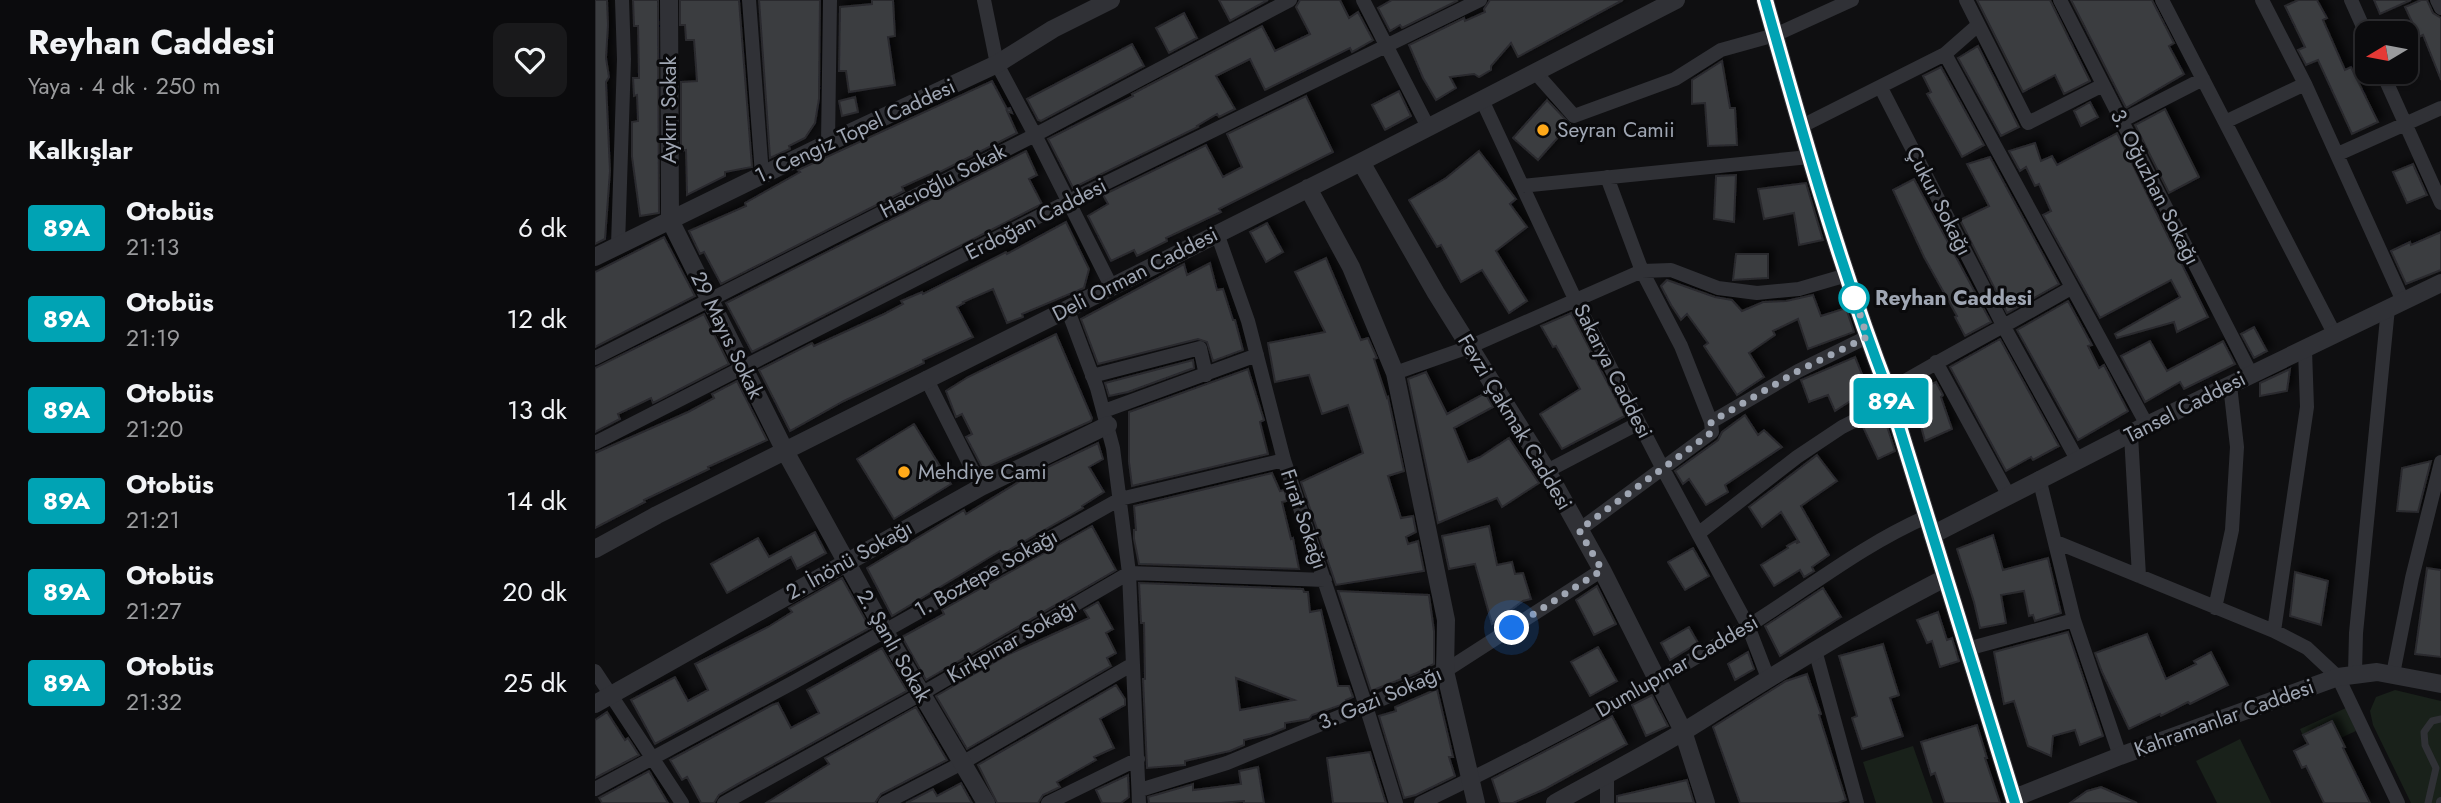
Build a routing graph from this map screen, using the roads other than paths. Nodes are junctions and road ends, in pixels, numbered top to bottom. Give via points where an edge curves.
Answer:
1 (622, 0) edge
2 (669, 0) edge
3 (749, 0) edge
4 (831, 0) edge
5 (984, 0) edge
6 (1290, 0) edge
7 (1363, 0) edge
8 (1480, 0) edge
9 (1765, 0) edge
10 (1852, 0) edge
11 (1965, 0) edge
12 (2060, 0) edge
13 (2162, 0) edge
14 (2262, 0) edge
15 (2351, 0) edge
16 (2437, 0) edge
17 (1105, 1) edge
18 (1669, 1) edge
19 (2441, 8) edge
20 (2360, 21) edge
21 (1979, 24) junction
22 (1775, 35) junction
23 (1387, 47) junction
24 (1945, 54) junction
25 (997, 64) junction
26 (1535, 72) junction
27 (2203, 79) junction
28 (2305, 84) junction
29 (2387, 84) edge
30 (2103, 85) junction
31 (1881, 88) junction
32 (1482, 100) junction
33 (2441, 108) edge
34 (2121, 121) junction
35 (2225, 122) junction
36 (2405, 123) junction
37 (1428, 127) junction
38 (1800, 127) junction
39 (1035, 135) junction
40 (828, 143) junction
41 (2338, 153) junction
42 (1809, 157) junction
43 (1361, 162) junction
44 (762, 175) junction
45 (1607, 177) junction
46 (1522, 186) junction
47 (1308, 188) junction
48 (1069, 201) junction
49 (2441, 203) edge
50 (670, 220) junction
51 (1217, 233) junction
52 (618, 245) junction
53 (595, 257) edge
54 (1643, 271) junction
55 (1847, 275) junction
56 (2441, 283) edge
57 (1111, 286) junction
58 (2071, 288) junction
59 (710, 299) junction
60 (1575, 299) junction
61 (2395, 304) junction
62 (1067, 308) junction
63 (2004, 327) junction
64 (2335, 335) junction
65 (1867, 337) junction
66 (1469, 347) junction
67 (2305, 349) junction
68 (1258, 355) junction
69 (595, 358) edge
70 (1936, 362) junction
71 (743, 368) junction
72 (1395, 373) junction
73 (2251, 374) junction
74 (1206, 375) junction
75 (1092, 376) junction
76 (926, 378) junction
77 (2231, 385) junction
78 (1890, 397) junction
79 (1106, 418) junction
80 (1711, 422) junction
81 (1639, 423) junction
82 (2147, 425) junction
83 (2131, 435) junction
84 (595, 443) edge
85 (785, 450) junction
86 (1284, 460) junction
87 (2078, 461) junction
88 (2441, 462) edge
89 (1663, 469) junction
90 (1547, 471) junction
91 (2039, 478) junction
92 (981, 487) junction
93 (2010, 496) junction
94 (1120, 499) junction
95 (1926, 517) junction
96 (1579, 530) junction
97 (1699, 533) junction
98 (1932, 535) junction
99 (2056, 542) junction
100 (595, 549) edge
101 (847, 561) junction
102 (1602, 570) junction
103 (1129, 573) junction
104 (2139, 576) junction
105 (1945, 578) junction
106 (1325, 580) junction
107 (2215, 608) junction
108 (2074, 620) junction
109 (1748, 626) junction
110 (884, 630) junction
111 (2274, 631) junction
112 (1967, 649) junction
113 (1815, 650) junction
114 (1133, 664) junction
115 (595, 671) edge
116 (1445, 671) junction
117 (2393, 674) junction
118 (2346, 675) junction
119 (1768, 678) junction
120 (1659, 680) junction
121 (2441, 684) edge
122 (921, 694) junction
123 (603, 700) edge
124 (1366, 706) junction
125 (2441, 719) edge
126 (1683, 731) junction
127 (2120, 756) junction
128 (652, 759) junction
129 (1138, 759) junction
130 (962, 763) junction
131 (1607, 774) junction
132 (1471, 779) junction
133 (595, 789) edge
134 (1139, 797) edge
135 (2014, 801) edge
136 (682, 803) edge
137 (724, 803) edge
138 (885, 803) edge
139 (986, 803) edge
140 (1048, 803) edge
141 (1396, 803) edge
142 (1422, 803) edge
143 (1476, 803) edge
144 (1555, 803) edge
145 (1607, 803) edge
146 (1706, 803) edge
147 (1857, 803) edge
148 (2398, 803) edge
149 (2428, 803) edge

1 - 52 street
2 - 50 street, Aykırı Sokak
3 - 44 street
4 - 40 street
5 - 25 street
6 - 39 street, Hacıoğlu Sokak
7 - 23 street
8 - 23 street, Erdoğan Caddesi
9 - 22 street
10 - 22 street
11 - 21 street
12 - 30 street, 3. Oğuzhan Sokağı
13 - 27 street
14 - 28 street
15 - 20 street
16 - 19 street
17 - 25 street, 1. Cengiz Topel Caddesi
18 - 26 street, Deli Orman Caddesi
21 - 24 street
21 - 30 street via 2028,123
22 - 26 street via 1721,50 1675,79 1574,116
22 - 38 street
23 - 37 street
23 - 48 street, Erdoğan Caddesi
24 - 31 street
24 - 58 street
25 - 39 street
25 - 40 street, 1. Cengiz Topel Caddesi
26 - 32 street, Deli Orman Caddesi
27 - 34 street
27 - 35 street
28 - 35 street
28 - 41 street
29 - 36 street
30 - 34 street, 3. Oğuzhan Sokağı
31 - 38 street
31 - 63 street, Çukur Sokağı
32 - 37 street, Deli Orman Caddesi
32 - 46 street, Sakarya Caddesi
33 - 36 street
34 - 73 street, 3. Oğuzhan Sokağı
35 - 64 street
36 - 41 street
36 - 49 street
37 - 43 street, Deli Orman Caddesi
38 - 42 street
39 - 48 street
39 - 59 street, Hacıoğlu Sokak
40 - 44 street, 1. Cengiz Topel Caddesi
41 - 61 street
42 - 45 street
42 - 55 street
43 - 47 street, Deli Orman Caddesi
43 - 66 street, Fevzi Çakmak Caddesi
44 - 50 street, 1. Cengiz Topel Caddesi
45 - 46 street
45 - 54 street
46 - 60 street, Sakarya Caddesi
47 - 51 street, Deli Orman Caddesi
47 - 72 street via 1351,267
48 - 57 street
48 - 71 street, Erdoğan Caddesi
50 - 52 street, 1. Cengiz Topel Caddesi
50 - 59 street, 29 Mayıs Sokak
51 - 57 street, Deli Orman Caddesi
51 - 68 street, Fırat Sokağı
52 - 53 street, 1. Cengiz Topel Caddesi
54 - 55 street via 1671,270 1718,288 1756,293 1800,289
54 - 60 street
54 - 80 street via 1681,346
55 - 65 street
56 - 61 street, Tansel Caddesi
57 - 62 street, Deli Orman Caddesi
58 - 63 street
58 - 82 street
59 - 69 street, Hacıoğlu Sokak
59 - 71 street, 29 Mayıs Sokak
60 - 66 street
60 - 81 street, Sakarya Caddesi
61 - 64 street, Tansel Caddesi
61 - 118 street via 2356,632
62 - 75 street
62 - 76 street, Deli Orman Caddesi
63 - 70 street
63 - 87 street, Çukur Sokağı
64 - 67 street, Tansel Caddesi
65 - 78 street
65 - 80 street
66 - 72 street
66 - 90 street, Fevzi Çakmak Caddesi
67 - 73 street, Tansel Caddesi
67 - 111 street via 2307,407
68 - 74 street
68 - 86 street, Fırat Sokağı
70 - 78 street
70 - 93 street
71 - 84 street, Erdoğan Caddesi
71 - 85 street, 29 Mayıs Sokak
72 - 116 street via 1446,620
73 - 77 street, Tansel Caddesi
74 - 75 street via 1200,348
74 - 79 street
75 - 79 street
76 - 85 street, Deli Orman Caddesi
76 - 92 street
77 - 82 street, Tansel Caddesi
77 - 107 street via 2237,447 2232,530
78 - 95 street
78 - 97 street via 1819,442
79 - 92 street, 2. İnönü Sokağı
79 - 94 street
80 - 89 street via 1712,432
81 - 89 street, Sakarya Caddesi
81 - 90 street
82 - 83 street, Tansel Caddesi
83 - 87 street, Tansel Caddesi
83 - 104 street
85 - 100 street, Deli Orman Caddesi
85 - 101 street, 2. Şanlı Sokak
86 - 94 street, 1. Boztepe Sokağı
86 - 106 street, Fırat Sokağı
87 - 91 street, Tansel Caddesi
88 - 117 street
89 - 96 street
89 - 97 street, Sakarya Caddesi
90 - 96 street, Fevzi Çakmak Caddesi
91 - 93 street, Tansel Caddesi
91 - 99 street
92 - 101 street, 2. İnönü Sokağı
93 - 98 street, Tansel Caddesi
94 - 103 street
94 - 110 street, 1. Boztepe Sokağı
95 - 98 street
95 - 109 street, Dumlupınar Caddesi via 1840,563
96 - 102 street, Fevzi Çakmak Caddesi
97 - 109 street, Sakarya Caddesi
98 - 105 street
99 - 104 street
99 - 108 street
101 - 110 street, 2. Şanlı Sokak
101 - 123 street, 2. İnönü Sokağı
102 - 116 street, 3. Gazi Sokağı
102 - 120 street, Fevzi Çakmak Caddesi
103 - 106 street
103 - 114 street
103 - 122 street, Kırkpınar Sokağı
104 - 107 street
105 - 112 street
105 - 113 street
106 - 124 street, Fırat Sokağı
107 - 111 street
108 - 112 street
108 - 127 street
109 - 119 street, Sakarya Caddesi
109 - 120 street, Dumlupınar Caddesi
110 - 122 street, 2. Şanlı Sokak
110 - 128 street, 1. Boztepe Sokağı
111 - 118 street
112 - 135 street
113 - 119 street
113 - 147 street
114 - 129 street
114 - 130 street
115 - 123 street
116 - 124 street, 3. Gazi Sokağı
116 - 132 street
117 - 118 street, Kahramanlar Caddesi
117 - 121 street, Kahramanlar Caddesi
118 - 127 street, Kahramanlar Caddesi
118 - 148 street
119 - 126 street
120 - 126 street, Fevzi Çakmak Caddesi
120 - 132 street, Dumlupınar Caddesi
122 - 130 street, 2. Şanlı Sokak
122 - 137 street, Kırkpınar Sokağı
123 - 128 street
124 - 134 street, 3. Gazi Sokağı
124 - 141 street, Fırat Sokağı
125 - 149 lane via 2432,721 2424,732 2436,768
126 - 131 street
126 - 146 street, Fevzi Çakmak Caddesi
127 - 135 street, Kahramanlar Caddesi
128 - 133 street, 1. Boztepe Sokağı
128 - 136 street
129 - 134 street
129 - 140 street
130 - 138 street
130 - 139 street, 2. Şanlı Sokak
131 - 144 street
131 - 145 street
132 - 142 street, Dumlupınar Caddesi
132 - 143 street

